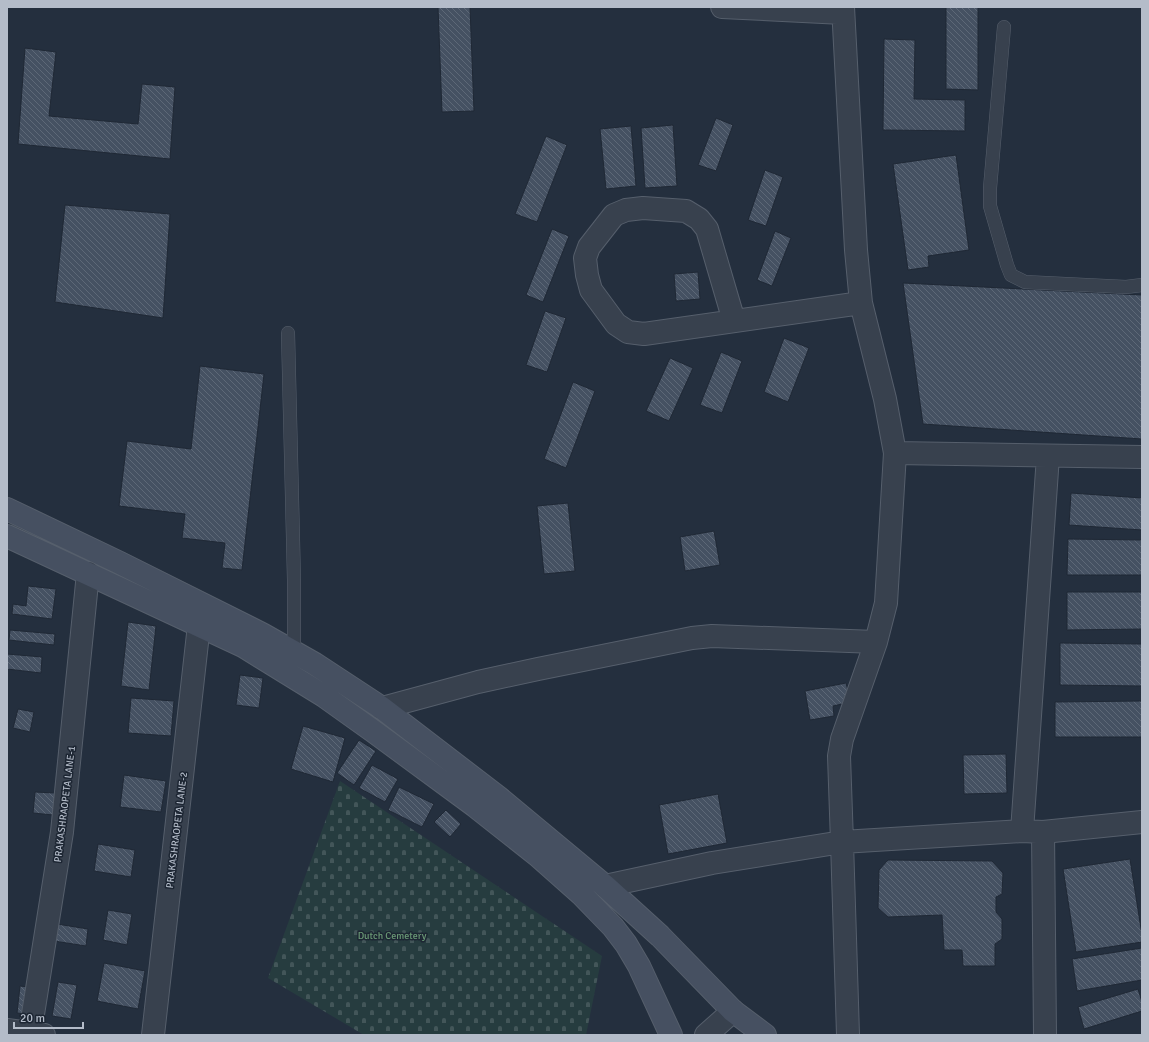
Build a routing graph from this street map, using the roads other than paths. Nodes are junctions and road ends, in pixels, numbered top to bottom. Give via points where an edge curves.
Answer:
1 (722, 7) edge
2 (843, 10) edge
3 (1004, 27) dead end
4 (1142, 285) edge
5 (861, 303) junction
6 (734, 321) junction
7 (288, 333) dead end
8 (895, 453) junction
9 (1048, 456) junction
10 (1142, 457) edge
11 (7, 509) edge
12 (7, 536) edge
13 (88, 573) junction
14 (200, 625) junction
15 (876, 642) junction
16 (294, 652) junction
17 (382, 708) junction
18 (1142, 822) edge
19 (1022, 831) junction
20 (1043, 832) junction
21 (842, 842) junction
22 (605, 886) junction
23 (733, 1011) junction
24 (7, 1030) edge
25 (37, 1034) edge
26 (153, 1035) edge
27 (671, 1035) edge
28 (706, 1035) edge
29 (764, 1035) edge
30 (848, 1035) edge
31 (1045, 1035) edge

1 - 2 street
2 - 5 street
3 - 4 lane via 990,206 1011,275 1025,282 1126,287
5 - 6 street
5 - 8 street via 885,399
6 - 6 street via 644,334 628,332 616,324 591,290 585,258 590,247 614,215 626,210 643,208 686,211 707,228
7 - 16 lane
8 - 9 street
8 - 15 street via 886,604
9 - 10 street
9 - 19 street
11 - 16 main road
12 - 13 main road
13 - 14 main road
13 - 25 street, PRAKASHRAOPETA LANE-1 via 62,832
14 - 26 street, PRAKASHRAOPETA LANE-2
14 - 27 main road via 243,646 324,696 451,788 536,855 586,900 626,944
15 - 17 street via 712,636 692,638 478,682
15 - 21 street via 842,739 839,756
16 - 17 main road
17 - 22 main road via 509,806
18 - 20 street
19 - 20 street
19 - 21 street
20 - 31 street
21 - 22 street via 712,863
21 - 30 street
22 - 23 main road via 660,936
23 - 28 street
23 - 29 main road
24 - 25 street

